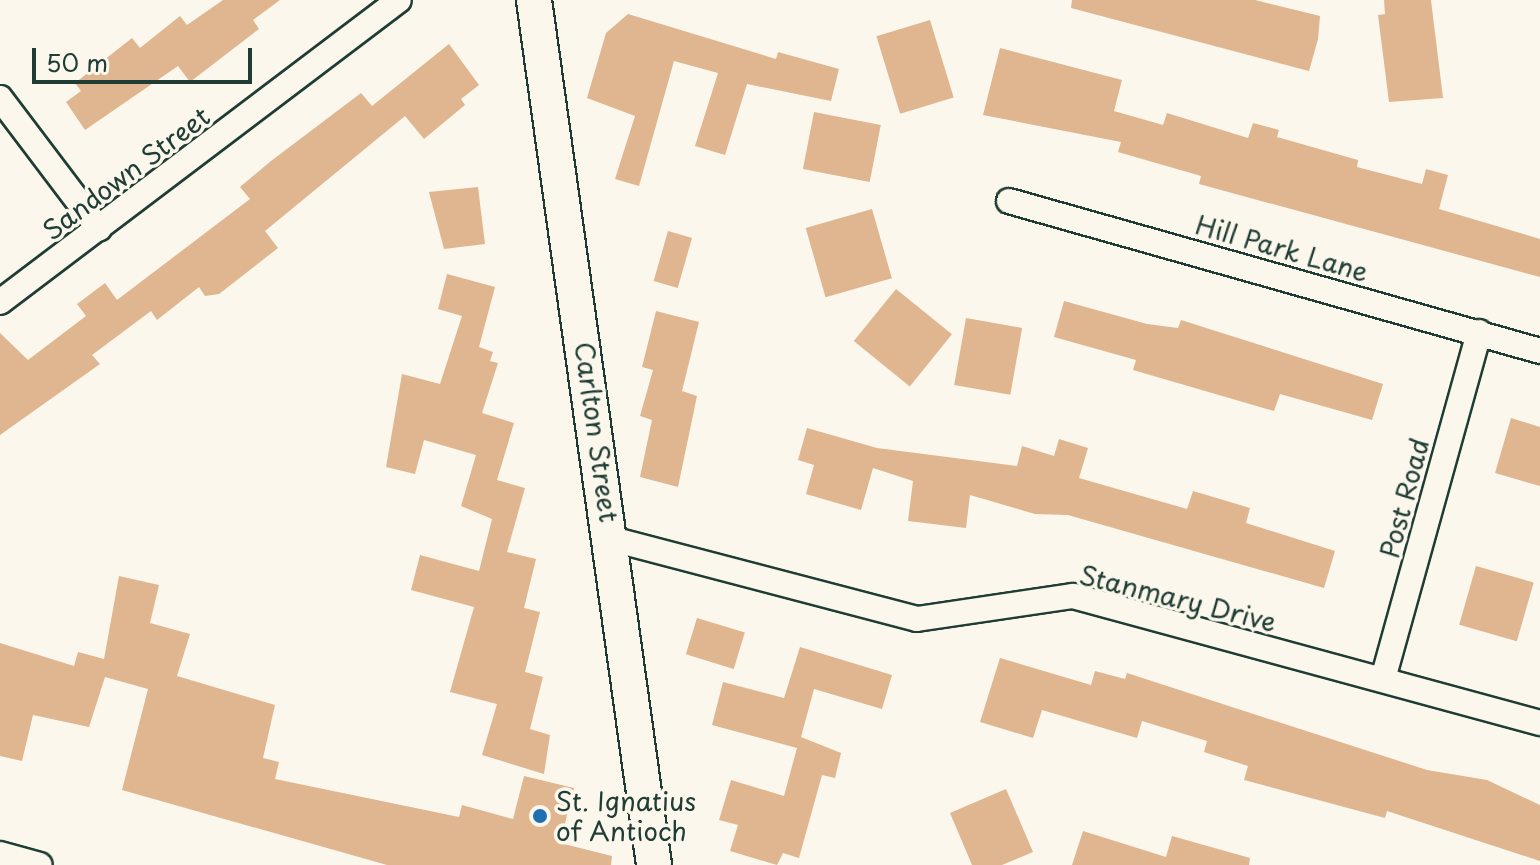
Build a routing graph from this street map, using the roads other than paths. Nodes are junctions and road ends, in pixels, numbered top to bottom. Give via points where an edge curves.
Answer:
1 (399, 0) edge
2 (534, 0) edge
3 (0, 98) edge
4 (1009, 201) dead end
5 (99, 229) junction
6 (0, 302) edge
7 (1479, 332) junction
8 (1540, 351) edge
9 (612, 539) junction
10 (1383, 679) junction
11 (1540, 723) edge
12 (0, 854) edge
13 (40, 865) edge
14 (654, 865) edge

1 - 5 street, Sandown Street
2 - 9 main road, Carlton Street
3 - 5 street
4 - 7 street, Hill Park Lane
5 - 6 street, Sandown Street
7 - 8 street, Hill Park Lane
7 - 10 street, Post Road
9 - 10 street, Stanmary Drive via 917,619 1073,596
9 - 14 main road, Carlton Street
10 - 11 street, Stanmary Drive
12 - 13 street

